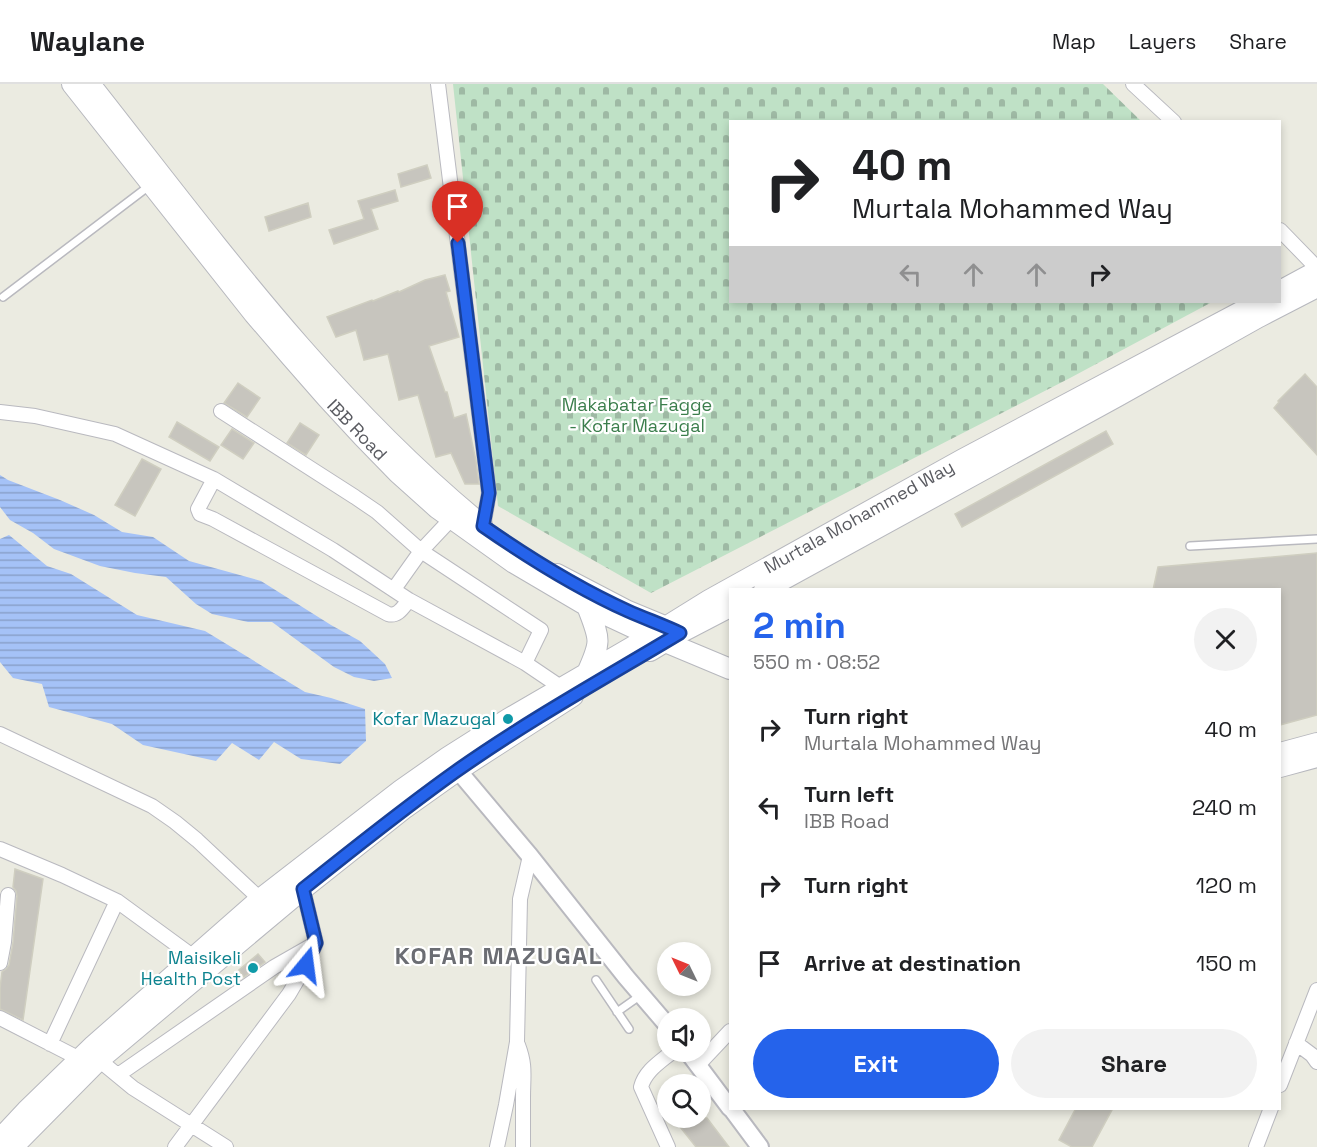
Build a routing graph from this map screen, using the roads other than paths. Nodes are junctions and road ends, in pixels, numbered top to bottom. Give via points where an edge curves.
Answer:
1 (72, 84) edge
2 (90, 84) edge
3 (438, 84) edge
4 (1133, 84) edge
5 (1172, 120) edge
6 (151, 184) junction
7 (1281, 231) edge
8 (1317, 269) edge
9 (1317, 287) edge
10 (1281, 290) edge
11 (3, 297) dead end
12 (1257, 303) edge
13 (1113, 388) junction
14 (221, 411) dead end
15 (0, 412) edge
16 (214, 479) junction
17 (452, 518) junction
18 (483, 526) junction
19 (1317, 539) edge
20 (1190, 546) dead end
21 (421, 551) junction
22 (730, 588) edge
23 (767, 588) edge
24 (394, 589) junction
25 (729, 589) edge
26 (409, 600) junction
27 (587, 606) junction
28 (729, 607) edge
29 (665, 634) junction
30 (729, 656) edge
31 (525, 663) junction
32 (729, 668) edge
33 (587, 674) junction
34 (562, 688) junction
35 (0, 734) edge
36 (1317, 743) edge
37 (1281, 753) edge
38 (1317, 757) edge
39 (452, 764) junction
40 (1281, 767) edge
41 (0, 849) edge
42 (530, 856) junction
43 (303, 889) junction
44 (8, 895) dead end
45 (260, 899) junction
46 (117, 901) junction
47 (2, 942) edge
48 (316, 943) junction
49 (195, 958) junction
50 (0, 963) edge
51 (596, 980) dead end
52 (1317, 990) edge
53 (641, 995) junction
54 (617, 1012) junction
55 (657, 1013) edge
56 (1313, 1016) edge
57 (0, 1018) edge
58 (629, 1029) dead end
59 (729, 1032) edge
60 (517, 1042) junction
61 (1296, 1043) junction
62 (50, 1044) junction
63 (711, 1045) edge
64 (89, 1059) junction
65 (660, 1062) edge
66 (696, 1062) edge
67 (1317, 1062) edge
68 (117, 1075) junction
69 (1281, 1082) edge
70 (729, 1105) edge
71 (732, 1110) edge
72 (1269, 1110) edge
73 (191, 1125) junction
74 (0, 1139) edge
75 (13, 1147) edge
76 (175, 1147) edge
77 (226, 1147) edge
78 (497, 1147) edge
79 (523, 1147) edge
80 (668, 1147) edge
81 (760, 1147) edge
82 (1256, 1147) edge

1 - 6 main road, IBB Road
2 - 18 main road, IBB Road via 312,361 405,458
3 - 18 street via 489,493
4 - 5 street
6 - 11 lane
6 - 17 main road, IBB Road via 326,397 398,473
7 - 8 street
8 - 10 main road
9 - 13 main road, Murtala Mohammed Way
12 - 13 main road, Murtala Mohammed Way
13 - 22 main road, Murtala Mohammed Way
13 - 23 main road, Murtala Mohammed Way
14 - 21 street via 356,497
15 - 16 street via 115,434
16 - 24 street
16 - 26 street via 198,509 200,514 388,614 397,614
17 - 21 street
17 - 27 main road, IBB Road via 514,563
18 - 29 main road, IBB Road via 524,555
19 - 20 lane
21 - 24 street
21 - 31 street via 541,630
24 - 26 street
25 - 29 main road, Murtala Mohammed Way
26 - 31 street
27 - 29 main road, IBB Road
27 - 33 main road via 598,634 596,653
28 - 29 main road, Murtala Mohammed Way
29 - 30 main road, IBB Road
29 - 32 main road, IBB Road
29 - 33 main road, Murtala Mohammed Way
29 - 39 main road, Murtala Mohammed Way via 563,702
31 - 34 street
33 - 34 main road, Murtala Mohammed Way
34 - 39 main road, Murtala Mohammed Way via 508,719
35 - 45 street via 152,806 197,840
36 - 37 main road
38 - 40 main road
39 - 42 street
39 - 43 main road, Murtala Mohammed Way via 405,808
39 - 45 main road, Murtala Mohammed Way via 401,790
41 - 46 street
42 - 53 street
42 - 60 street via 520,899
43 - 48 street
43 - 64 main road, Murtala Mohammed Way
44 - 47 street
45 - 49 main road, Murtala Mohammed Way
46 - 49 street
46 - 62 street
47 - 50 street
48 - 68 street via 274,967
48 - 73 street via 289,994
49 - 64 main road, Murtala Mohammed Way via 94,1045
51 - 54 lane
52 - 56 street
53 - 54 lane
53 - 55 street
54 - 58 lane
56 - 61 street
57 - 62 street
59 - 63 street
60 - 78 street
60 - 79 street via 524,1065
61 - 67 street
61 - 69 street
62 - 64 street
64 - 68 street
64 - 74 main road, Murtala Mohammed Way via 26,1111
64 - 75 main road, Murtala Mohammed Way
65 - 80 street via 643,1078 640,1087
66 - 70 street
68 - 73 street
71 - 81 street
72 - 82 street
73 - 76 street
73 - 77 street

